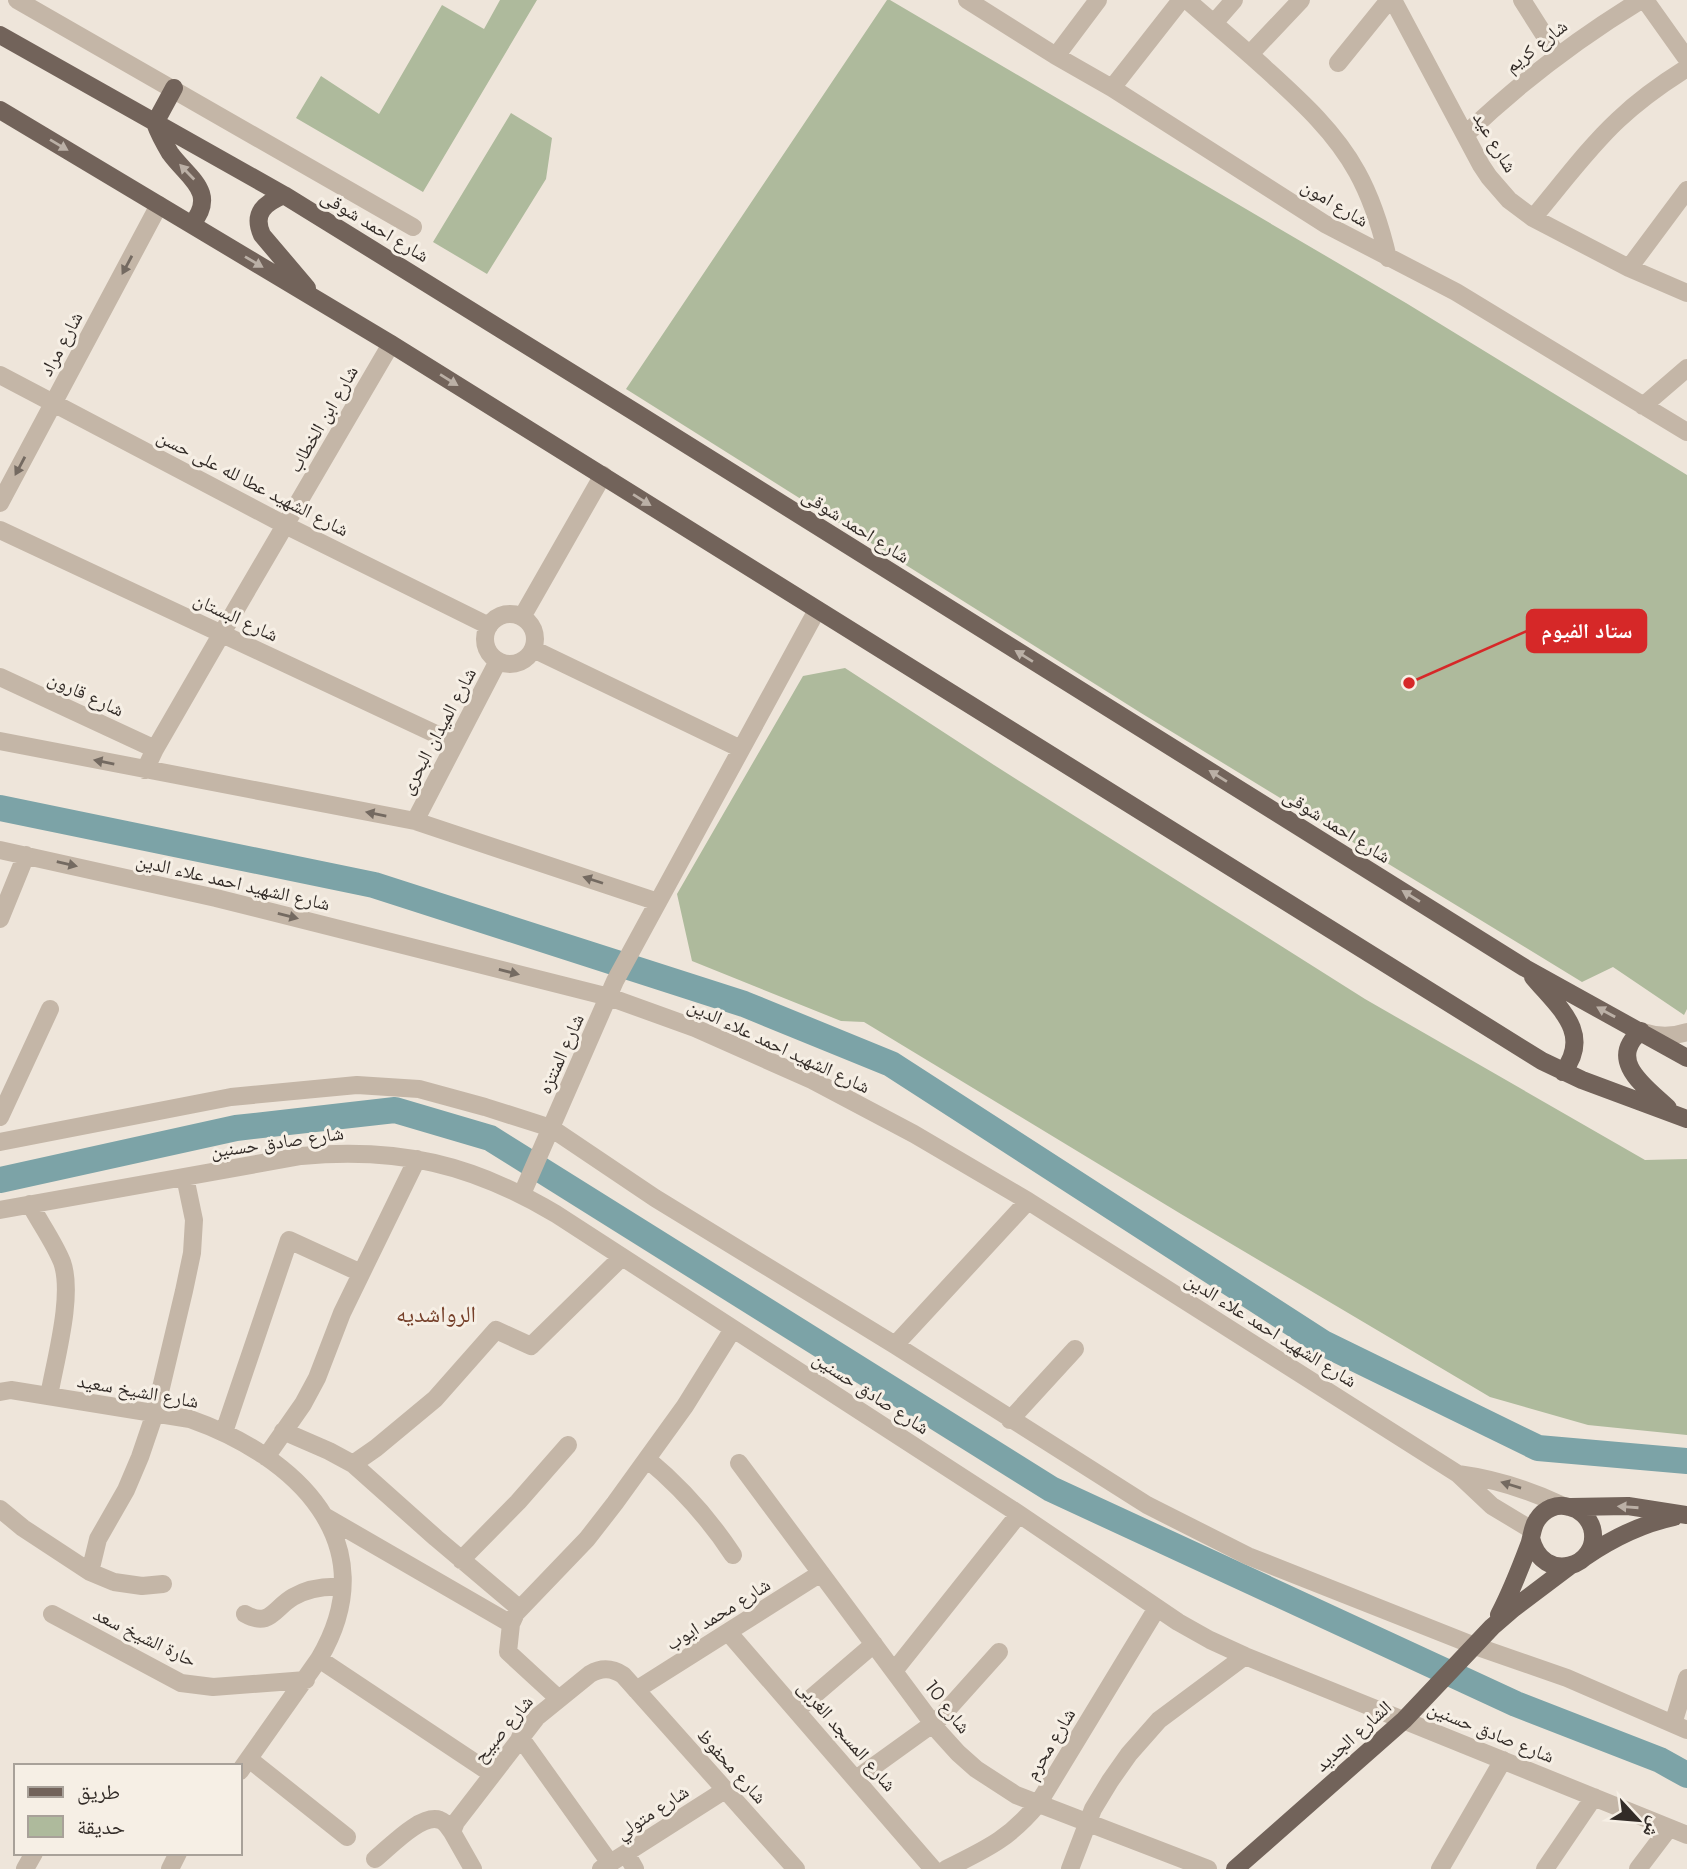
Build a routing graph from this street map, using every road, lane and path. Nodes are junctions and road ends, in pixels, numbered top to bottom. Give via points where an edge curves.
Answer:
1 (17, 0) edge
2 (967, 0) edge
3 (1098, 0) edge
4 (1181, 0) edge
5 (1187, 0) edge
6 (1234, 0) edge
7 (1301, 0) edge
8 (1391, 0) edge
9 (1522, 0) edge
10 (1643, 0) edge
11 (1214, 23) junction
12 (0, 34) edge
13 (1250, 54) junction
14 (1557, 55) junction
15 (1056, 56) junction
16 (1687, 59) edge
17 (1338, 63) dead end
18 (1687, 68) edge
19 (174, 88) junction
20 (1112, 88) junction
21 (0, 110) edge
22 (155, 123) junction
23 (1465, 135) junction
24 (1687, 190) edge
25 (284, 195) junction
26 (159, 205) junction
27 (1533, 218) junction
28 (192, 224) junction
29 (413, 227) dead end
30 (1388, 258) junction
31 (1629, 268) junction
32 (1687, 293) edge
33 (316, 299) junction
34 (391, 344) junction
35 (1687, 368) edge
36 (0, 375) edge
37 (54, 402) junction
38 (1643, 407) junction
39 (1687, 432) edge
40 (603, 475) junction
41 (0, 503) edge
42 (285, 525) junction
43 (0, 530) edge
44 (817, 610) junction
45 (522, 617) junction
46 (489, 626) junction
47 (222, 633) junction
48 (533, 649) junction
49 (498, 662) junction
50 (0, 677) edge
51 (0, 741) edge
52 (455, 743) junction
53 (155, 749) junction
54 (741, 749) junction
55 (145, 770) junction
56 (415, 821) junction
57 (0, 850) edge
58 (26, 855) junction
59 (655, 909) junction
60 (0, 919) edge
61 (1525, 968) junction
62 (612, 989) junction
63 (50, 1009) dead end
64 (1641, 1031) junction
65 (1687, 1032) edge
66 (1687, 1058) edge
67 (1563, 1072) junction
68 (1680, 1116) edge
69 (0, 1117) edge
70 (551, 1128) junction
71 (0, 1142) edge
72 (417, 1159) junction
73 (185, 1177) junction
74 (525, 1188) junction
75 (1028, 1201) junction
76 (30, 1204) junction
77 (0, 1210) edge
78 (622, 1257) junction
79 (361, 1273) junction
80 (733, 1329) junction
81 (895, 1345) junction
82 (1075, 1349) dead end
83 (0, 1392) edge
84 (48, 1396) junction
85 (155, 1413) junction
86 (1010, 1420) junction
87 (283, 1431) junction
88 (224, 1432) junction
89 (568, 1445) dead end
90 (266, 1457) junction
91 (647, 1459) junction
92 (353, 1464) junction
93 (739, 1464) dead end
94 (1458, 1474) junction
95 (1566, 1506) junction
96 (0, 1509) edge
97 (1019, 1514) junction
98 (1686, 1515) edge
99 (326, 1517) junction
100 (1532, 1534) junction
101 (733, 1555) dead end
102 (461, 1560) junction
103 (1578, 1562) junction
104 (90, 1572) junction
105 (821, 1573) junction
106 (163, 1584) dead end
107 (342, 1587) junction
108 (1157, 1608) junction
109 (52, 1614) dead end
110 (245, 1614) dead end
111 (515, 1617) junction
112 (1492, 1627) junction
113 (728, 1632) junction
114 (874, 1644) junction
115 (1475, 1646) junction
116 (999, 1651) dead end
117 (1245, 1656) junction
118 (319, 1659) junction
119 (894, 1671) junction
120 (1687, 1678) edge
121 (306, 1680) junction
122 (636, 1690) junction
123 (559, 1699) junction
124 (797, 1710) junction
125 (1404, 1720) junction
126 (933, 1724) junction
127 (1680, 1727) edge
128 (520, 1737) junction
129 (1503, 1760) junction
130 (245, 1765) edge
131 (492, 1774) junction
132 (856, 1779) junction
133 (725, 1790) junction
134 (1594, 1797) junction
135 (1038, 1804) junction
136 (1087, 1823) junction
137 (1669, 1828) junction
138 (452, 1832) junction
139 (1687, 1835) edge
140 (347, 1837) dead end
141 (375, 1860) dead end
142 (631, 1861) edge
143 (606, 1866) edge
144 (473, 1869) edge
145 (796, 1869) edge
146 (933, 1869) edge
147 (946, 1869) edge
148 (1070, 1869) edge
149 (1208, 1869) edge
150 (1235, 1869) edge
151 (1440, 1869) edge
152 (1545, 1869) edge
153 (1638, 1869) edge

1 - 19 street
2 - 15 street, شارع امون
3 - 15 street
4 - 20 street
5 - 11 street
6 - 11 street
7 - 13 street
8 - 17 street
8 - 23 street, شارع عيد
9 - 14 street
10 - 14 street, شارع كريم
10 - 16 street
11 - 13 street
12 - 22 main road, شارع احمد شوقى
13 - 30 street via 1308,107 1341,146 1370,199
14 - 23 street, شارع كريم
15 - 20 street, شارع امون
18 - 27 street via 1618,120
19 - 22 main road
19 - 29 street
20 - 30 street, شارع امون via 1325,224
21 -> 26 main road
22 - 25 main road, شارع احمد شوقى
28 -> 22 main road via 201,209 201,191 171,154
23 - 27 street, شارع عيد via 1499,189
24 - 31 street
25 - 33 main road via 263,207 259,228
61 -> 25 main road, شارع احمد شوقى
26 - 28 main road
26 -> 37 street, شارع مراد
27 - 31 street, شارع عيد
28 -> 33 main road
30 - 38 street, شارع امون via 1456,292
31 - 32 street, شارع عيد
33 - 34 main road
34 -> 40 main road
34 - 42 street, شارع ابن الخطاب
35 - 38 street
36 - 37 street, شارع الشهيد عطا لله على حسن
37 -> 41 street, شارع مراد
37 - 42 street, شارع الشهيد عطا لله على حسن
38 - 39 street, شارع امون
40 -> 44 main road
40 - 45 street
42 - 46 street, شارع الشهيد عطا لله على حسن
42 - 47 street, شارع ابن الخطاب
43 - 47 street, شارع البستان
44 - 54 street, شارع المنتزه
44 - 67 main road
45 - 46 street via 500,616
45 - 48 street via 532,628
46 - 49 street via 485,642
47 - 52 street, شارع البستان
47 - 53 street, شارع ابن الخطاب
48 - 49 street via 514,664
48 - 54 street
49 - 52 street, شارع الميدان البحرى
50 - 53 street, شارع قارون
55 -> 51 street
52 - 56 street, شارع الميدان البحرى
53 - 55 street, شارع ابن الخطاب
54 - 59 street, شارع المنتزه
56 -> 55 street
59 -> 56 street
57 - 58 street, شارع الشهيد احمد علاء الدين
58 - 60 street
58 -> 62 street, شارع الشهيد احمد علاء الدين
59 - 62 street, شارع المنتزه
64 -> 61 main road, شارع احمد شوقى
61 - 67 main road via 1573,1028 1573,1056
62 - 70 street, شارع المنتزه
62 - 75 street, شارع الشهيد احمد علاء الدين via 812,1080
63 - 69 street
64 - 65 street via 1661,1037
64 - 66 main road, شارع احمد شوقى
64 - 68 main road via 1628,1047 1628,1066
67 - 68 main road
70 - 71 street via 419,1089 357,1085 231,1097
70 - 74 street, شارع المنتزه
70 - 81 street via 655,1198
72 - 73 street, شارع صادق حسنين via 337,1153
72 - 74 street, شارع صادق حسنين
72 - 79 street
73 - 76 street, شارع صادق حسنين
73 - 85 street via 194,1220 192,1253
74 - 78 street, شارع صادق حسنين
75 - 81 street
75 - 94 street, شارع الشهيد احمد علاء الدين
76 - 77 street, شارع صادق حسنين
76 - 84 street via 62,1263 66,1287
78 - 80 street, شارع صادق حسنين
78 - 92 street via 531,1346 496,1330 435,1399
79 - 87 street via 317,1378
79 - 88 street via 289,1240
80 - 91 street
80 - 97 street, شارع صادق حسنين
81 - 86 street
82 - 86 street
83 - 84 street, شارع الشيخ سعيد
84 - 85 street, شارع الشيخ سعيد
85 - 88 street, شارع الشيخ سعيد via 190,1419
85 - 104 street via 126,1490 98,1539
86 - 115 street via 1147,1506 1248,1556
87 - 90 street
87 - 92 street
88 - 90 street, شارع الشيخ سعيد
89 - 102 street
90 - 99 street, شارع الشيخ سعيد via 314,1499
91 - 101 street via 695,1504
91 - 111 street via 587,1539
92 - 102 street
93 - 105 street, شارع 10
95 -> 94 street, شارع الشهيد احمد علاء الدين via 1511,1484
94 - 100 street, شارع الشهيد احمد علاء الدين
98 -> 95 main road, شارع الشهيد احمد علاء الدين via 1628,1506
95 - 100 main road via 1542,1513
95 - 103 main road via 1580,1511 1592,1528 1590,1549
96 - 104 street
97 - 108 street, شارع صادق حسنين
97 - 119 street
98 - 103 main road, شارع الشهيد احمد علاء الدين via 1631,1530
99 - 107 street, شارع الشيخ سعيد via 340,1558
99 - 111 street
100 - 103 main road via 1534,1549 1549,1564 1560,1567
100 - 112 main road, الشارع الجديد
102 - 111 street
103 - 112 main road, الشارع الجديد
104 - 106 street via 114,1582
105 - 113 street, شارع محمد ايوب
105 - 114 street, شارع 10
107 - 110 street via 305,1592 265,1619
107 - 118 street, شارع الشيخ سعيد via 336,1624
108 - 117 street, شارع صادق حسنين
108 - 135 street, شارع محرم
109 - 121 street, حارة الشيخ سعد via 181,1682 213,1687
111 - 123 street via 508,1651
112 - 115 main road, الشارع الجديد
113 - 122 street, شارع محمد ايوب
113 - 124 street, شارع المسجد الغربى
114 - 119 street, شارع 10
114 - 124 street
115 - 125 main road, الشارع الجديد
115 - 127 street via 1567,1678
116 - 126 street
117 - 125 street, شارع صادق حسنين
117 - 136 street via 1159,1720 1110,1781
118 - 121 street, شارع الشيخ سعيد
118 - 131 street
119 - 126 street, شارع 10
120 - 127 street
121 - 130 street, شارع الشيخ سعيد
122 - 123 street, شارع صبيح via 623,1675 601,1669
122 - 133 street, شارع محفوظ
123 - 128 street, شارع صبيح
124 - 132 street, شارع المسجد الغربى
125 - 129 street, شارع صادق حسنين
125 - 150 main road, الشارع الجديد
126 - 132 street
126 - 135 street, شارع 10 via 975,1769
128 - 131 street, شارع صبيح
128 - 143 street
129 - 134 street, شارع صادق حسنين
129 - 151 street
130 - 140 street
131 - 138 street, شارع صبيح
132 - 146 street, شارع المسجد الغربى
133 - 142 street, شارع متولي
133 - 145 street, شارع محفوظ
134 - 137 street, شارع صادق حسنين
134 - 152 street
135 - 136 street, شارع 10
135 - 147 street, شارع محرم via 993,1846
136 - 148 street
136 - 149 street, شارع 10
137 - 139 street, شارع صادق حسنين
137 - 153 street
138 - 141 street via 444,1822 424,1821
138 - 144 street
142 - 143 street, شارع متولي

